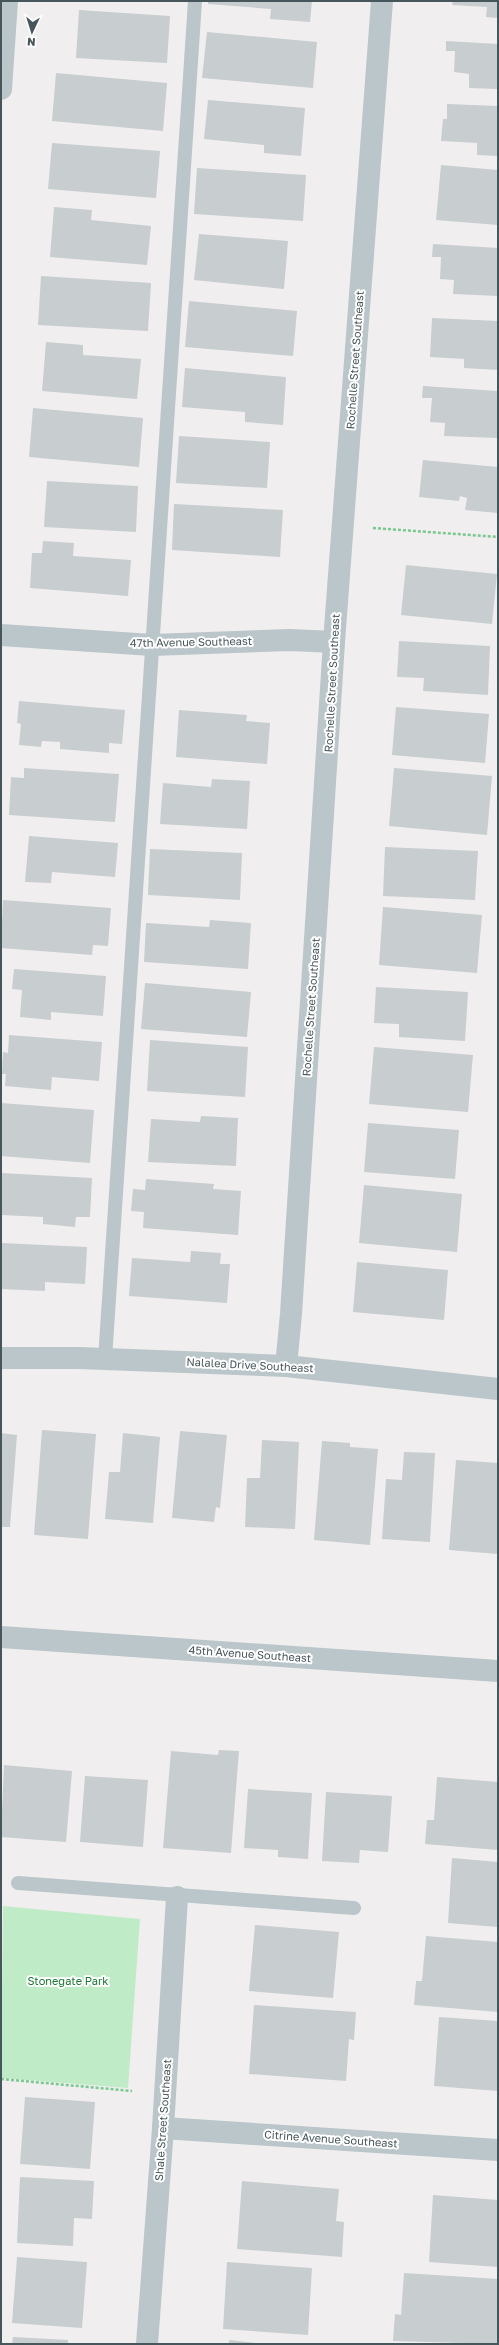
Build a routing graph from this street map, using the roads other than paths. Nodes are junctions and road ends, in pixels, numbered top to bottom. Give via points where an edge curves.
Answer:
1 (8, 1) edge
2 (195, 1) edge
3 (382, 1) edge
4 (1, 89) edge
5 (1, 635) edge
6 (334, 642) junction
7 (152, 646) junction
8 (1, 1358) edge
9 (105, 1359) junction
10 (286, 1366) junction
11 (498, 1389) edge
12 (1, 1637) edge
13 (498, 1671) edge
14 (18, 1883) dead end
15 (177, 1896) junction
16 (354, 1908) dead end
17 (163, 2128) junction
18 (498, 2150) edge
19 (147, 2344) edge

1 - 4 street
2 - 7 lane
3 - 6 street, Rochelle Street Southeast
5 - 7 street, 47th Avenue Southeast
6 - 7 street, 47th Avenue Southeast via 283,641
6 - 10 street, Rochelle Street Southeast via 292,1306
7 - 9 lane
8 - 9 street, Nalalea Drive Southeast
9 - 10 street, Nalalea Drive Southeast
10 - 11 street, Nalalea Drive Southeast
12 - 13 street, 45th Avenue Southeast
14 - 15 lane
15 - 16 lane
15 - 17 street, Shale Street Southeast
17 - 18 street, Citrine Avenue Southeast
17 - 19 street, Shale Street Southeast

